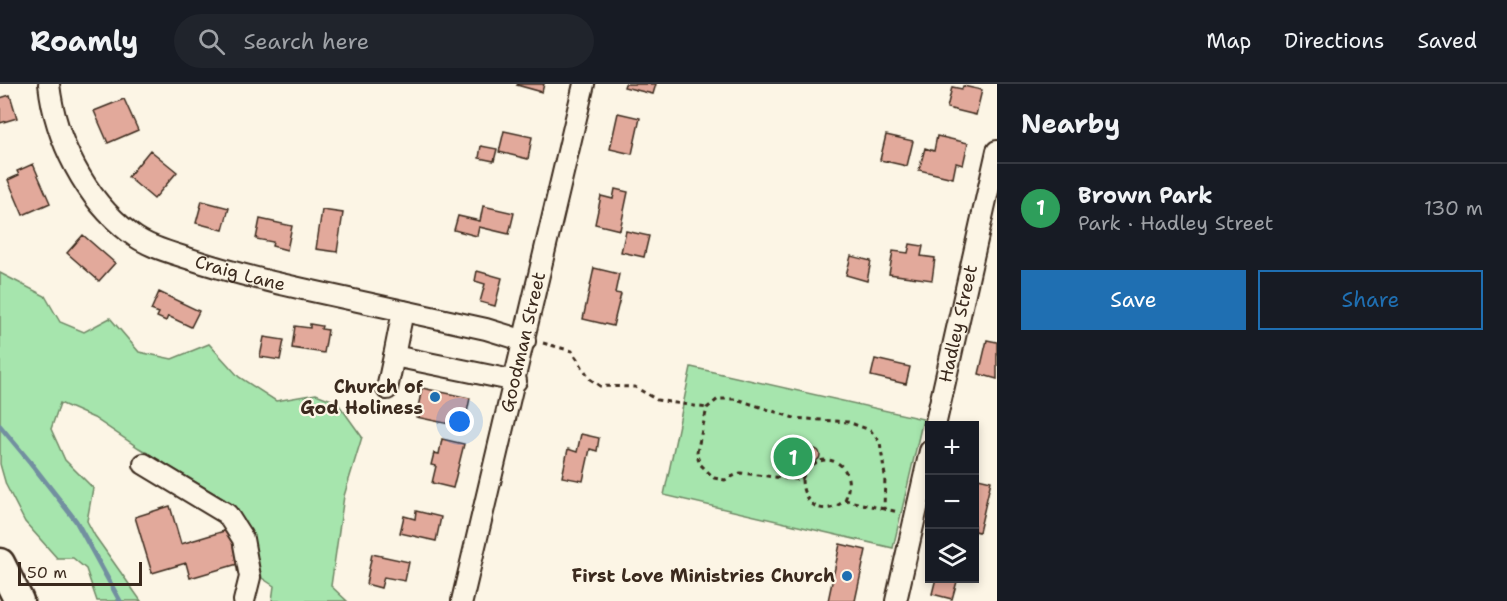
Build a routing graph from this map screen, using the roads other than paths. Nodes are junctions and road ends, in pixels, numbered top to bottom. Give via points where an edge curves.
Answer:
1 (49, 84) edge
2 (584, 84) edge
3 (997, 151) edge
4 (403, 311) junction
5 (525, 340) junction
6 (394, 356) junction
7 (516, 381) junction
8 (387, 389) dead end
9 (936, 421) edge
10 (144, 464) dead end
11 (925, 473) edge
12 (0, 563) edge
13 (19, 601) edge
14 (244, 601) edge
15 (462, 601) edge
16 (896, 601) edge

1 - 4 street, Craig Lane via 52,110 69,154 108,214 131,234 221,270
2 - 5 street, Goodman Street
3 - 9 street, Hadley Street
4 - 5 street, Craig Lane
4 - 6 street
5 - 7 street, Goodman Street
6 - 7 street
6 - 8 street
7 - 15 street, Goodman Street
10 - 14 street via 227,514 243,539 250,577
11 - 16 street
12 - 13 highway

